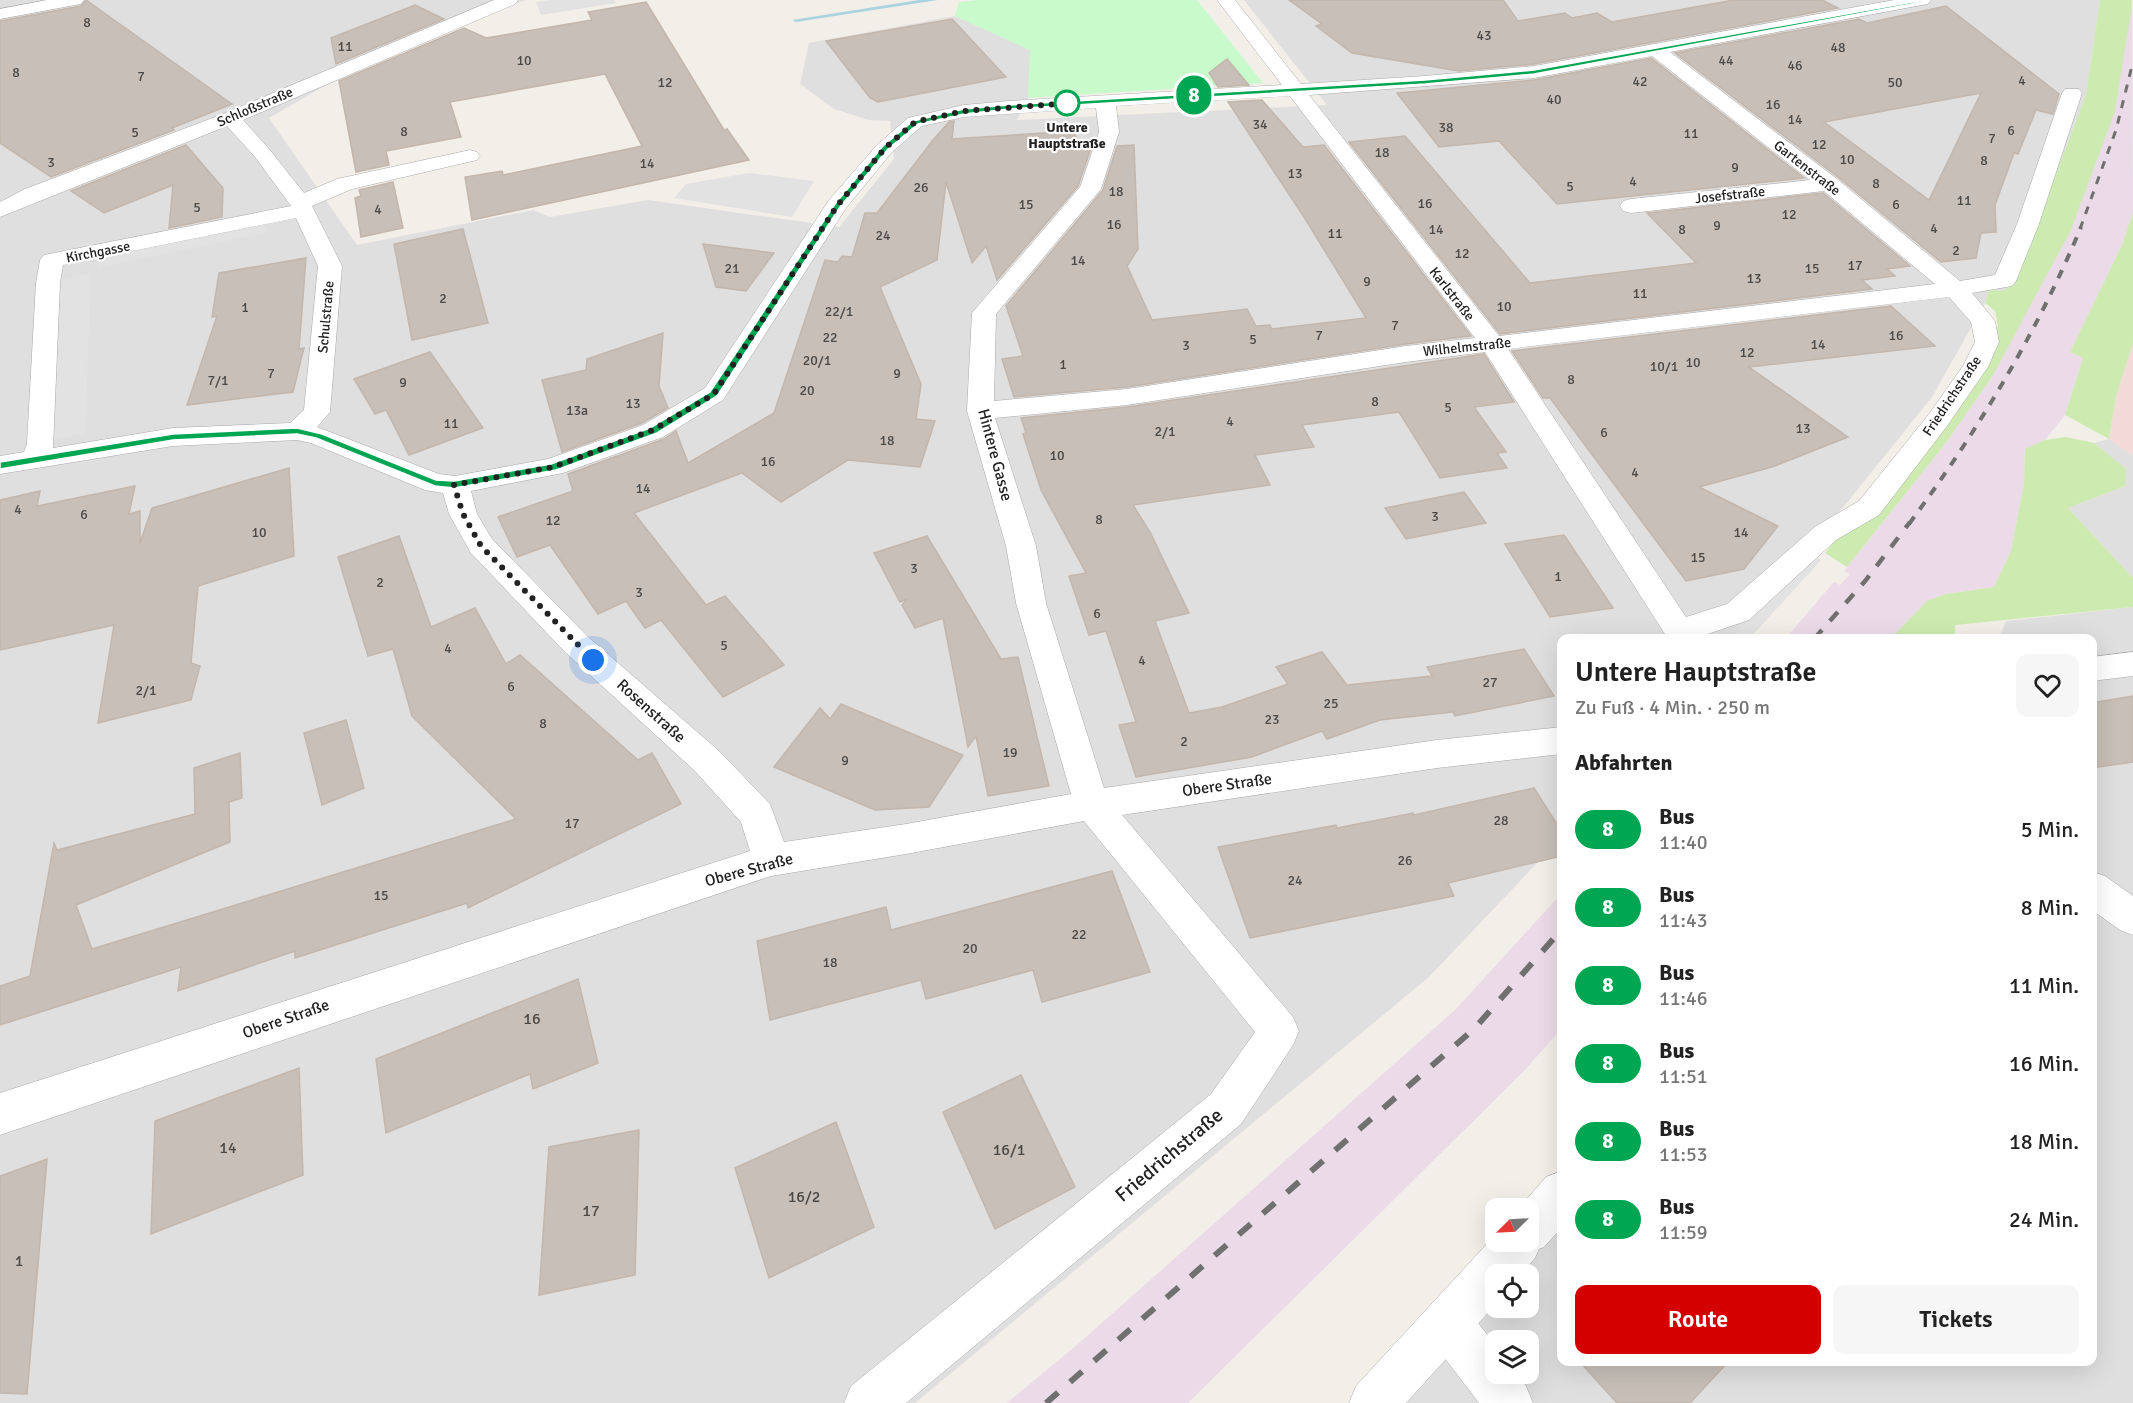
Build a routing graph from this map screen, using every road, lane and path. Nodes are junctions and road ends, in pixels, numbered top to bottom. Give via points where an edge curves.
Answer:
1 (75, 0) edge
2 (508, 0) edge
3 (1226, 0) edge
4 (1922, 0) edge
5 (0, 14) edge
6 (1657, 51) junction
7 (1293, 88) junction
8 (2072, 93) dead end
9 (1105, 101) junction
10 (230, 118) junction
11 (470, 156) dead end
12 (1829, 184) junction
13 (1631, 206) dead end
14 (302, 207) junction
15 (0, 210) edge
16 (1955, 289) junction
17 (1493, 345) junction
18 (980, 411) junction
19 (297, 431) junction
20 (34, 458) junction
21 (0, 465) edge
22 (454, 485) junction
23 (1681, 634) edge
24 (1684, 634) edge
25 (2133, 664) edge
26 (2097, 668) edge
27 (1557, 741) edge
28 (1092, 805) junction
29 (771, 860) junction
30 (2097, 892) edge
31 (2133, 918) edge
32 (0, 1114) edge
33 (1557, 1199) edge
34 (1539, 1219) edge
35 (1510, 1252) edge
36 (1448, 1323) junction
37 (868, 1403) edge
38 (1373, 1403) edge
39 (1509, 1403) edge

1 - 5 street
2 - 10 street, Schloßstraße
3 - 7 street, Karlstraße
4 - 6 street
6 - 7 street via 1534,72
6 - 12 street, Gartenstraße
7 - 9 street
7 - 17 street, Karlstraße
8 - 16 street via 2028,224 2004,281
9 - 18 street, Hintere Gasse via 1109,132 1090,189 984,313
9 - 22 street via 964,111 915,122 885,148 837,206 714,394 653,430 553,467
10 - 14 street, Schulstraße
10 - 15 street, Schloßstraße
11 - 14 street via 345,184
12 - 13 street, Josefstraße
12 - 16 street, Gartenstraße
14 - 19 street, Schulstraße via 330,266 317,412
14 - 20 street, Kirchgasse via 52,260 41,443
16 - 17 street, Wilhelmstraße
16 - 24 street, Friedrichstraße via 1983,321 1987,342 1957,393 1869,508 1826,533 1738,612
17 - 18 street, Wilhelmstraße via 1406,354 1127,397
17 - 23 street, Karlstraße
18 - 28 street, Hintere Gasse via 1021,546 1030,603
19 - 20 street via 173,437
19 - 22 street via 435,483
20 - 21 street
22 - 29 street, Rosenstraße via 463,514 481,546 576,644 707,761 743,799 757,815
25 - 26 street
27 - 28 street, Obere Straße via 1437,754
28 - 29 street, Obere Straße
28 - 37 street, Friedrichstraße via 1279,1031 1226,1109
29 - 32 street, Obere Straße
30 - 31 street
33 - 34 street
35 - 36 street
36 - 38 street
36 - 39 street

